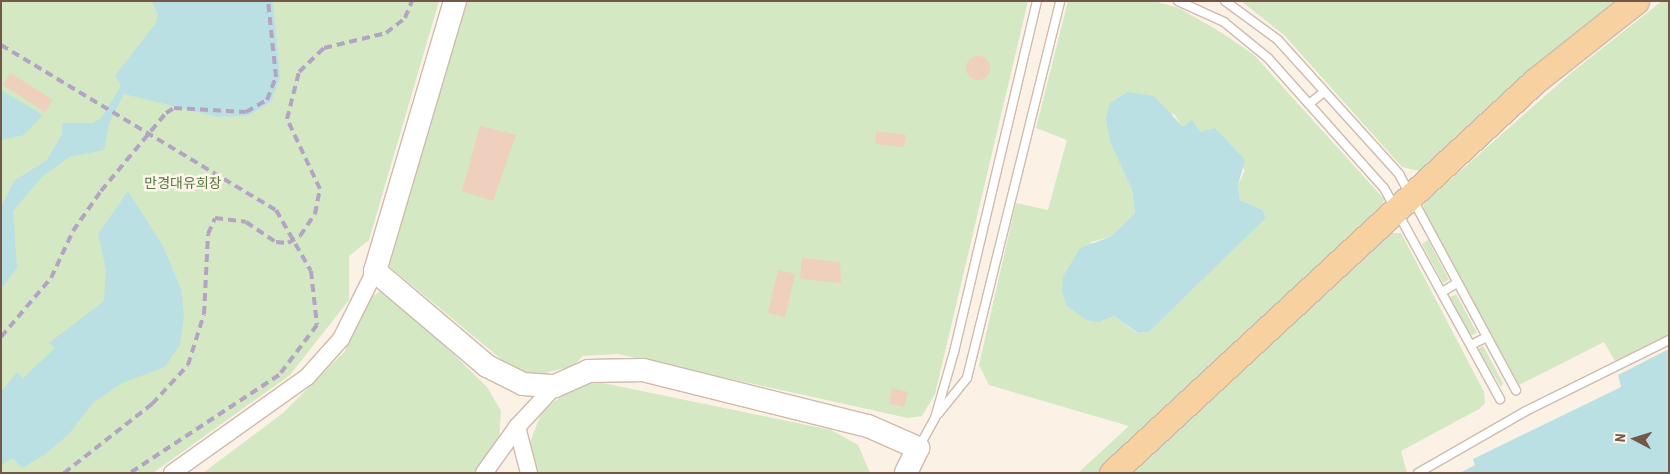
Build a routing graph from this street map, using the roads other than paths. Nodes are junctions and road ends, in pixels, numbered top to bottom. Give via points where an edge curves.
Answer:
1 (455, 1) edge
2 (1037, 1) edge
3 (1060, 1) edge
4 (1178, 1) edge
5 (1225, 1) edge
6 (1636, 1) edge
7 (1324, 92) junction
8 (1309, 104) junction
9 (1405, 205) junction
10 (375, 271) junction
11 (1458, 283) junction
12 (1442, 292) junction
13 (1487, 337) junction
14 (1669, 340) edge
15 (1471, 345) junction
16 (555, 386) junction
17 (1516, 390) dead end
18 (1500, 399) dead end
19 (935, 418) junction
20 (517, 427) junction
21 (918, 448) junction
22 (172, 473) edge
23 (484, 473) edge
24 (529, 473) edge
25 (906, 473) edge
26 (1112, 473) edge
27 (1418, 473) edge

1 - 10 main road
2 - 19 lane
3 - 19 lane via 967,378
4 - 8 lane via 1224,22 1268,58
5 - 7 lane via 1278,40
6 - 9 main road via 1535,81
7 - 8 lane
7 - 9 lane via 1399,174
8 - 9 lane
9 - 11 lane
9 - 12 lane
9 - 26 main road
10 - 16 main road via 487,366 523,384
10 - 22 street via 341,339 307,377
11 - 12 lane
11 - 13 lane
12 - 15 lane
13 - 15 lane
13 - 17 lane
14 - 27 lane via 1526,412
15 - 18 lane
16 - 20 street
16 - 21 main road via 588,372 643,370 868,426
19 - 21 lane
20 - 23 street
20 - 24 street
21 - 25 main road

